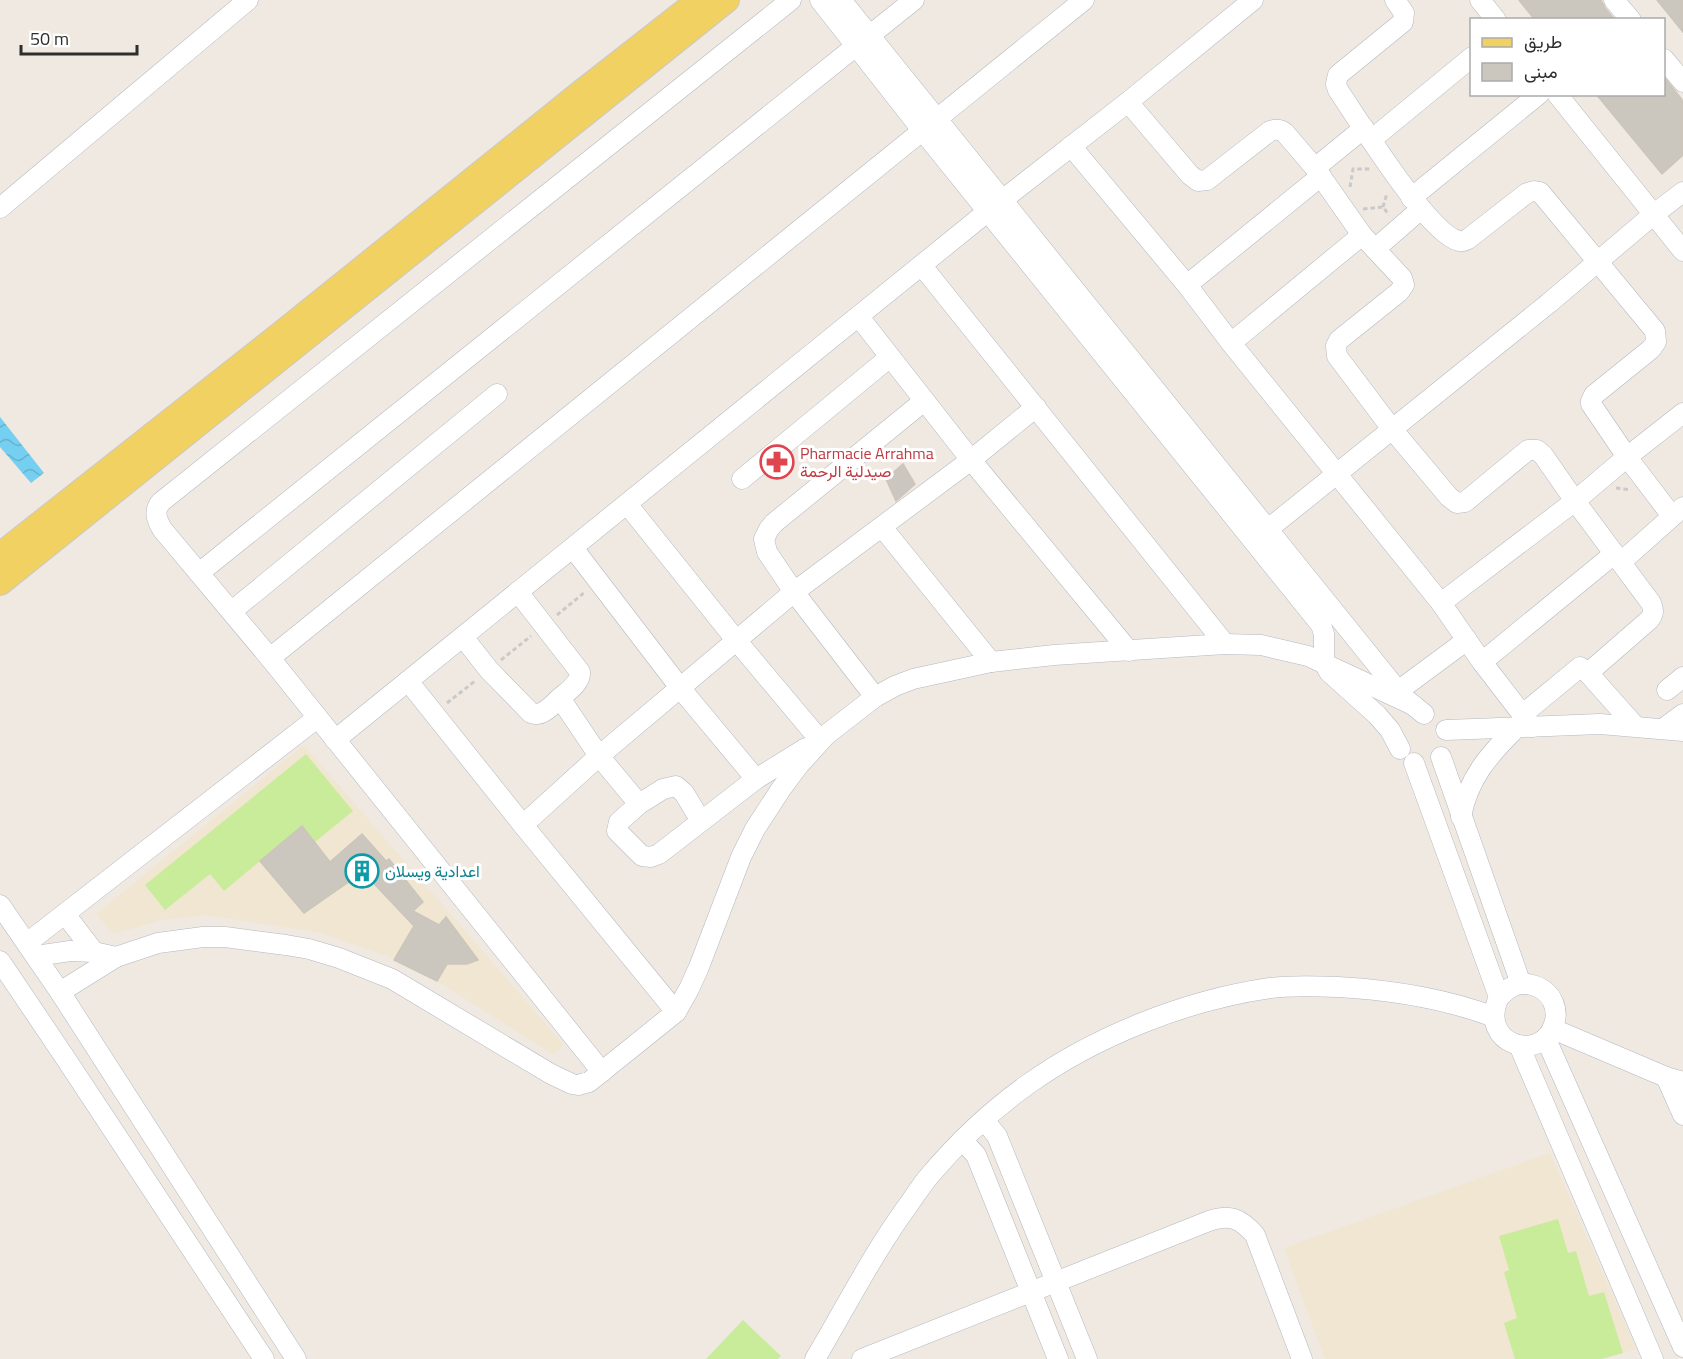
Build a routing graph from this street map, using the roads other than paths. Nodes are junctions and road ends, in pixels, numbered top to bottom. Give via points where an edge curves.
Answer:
1 (248, 0) edge
2 (699, 0) edge
3 (727, 0) edge
4 (790, 0) edge
5 (820, 0) edge
6 (841, 0) edge
7 (914, 0) edge
8 (1084, 0) edge
9 (1253, 0) edge
10 (1395, 0) edge
11 (1480, 0) edge
12 (1614, 0) edge
13 (1494, 18) edge
14 (1629, 18) edge
15 (862, 41) junction
16 (1470, 58) edge
17 (1665, 60) edge
18 (1683, 82) edge
19 (1537, 96) edge
20 (1559, 96) edge
21 (1128, 102) junction
22 (929, 125) junction
23 (1368, 134) junction
24 (1071, 146) junction
25 (1318, 172) junction
26 (1683, 192) edge
27 (1416, 203) junction
28 (995, 207) junction
29 (0, 208) edge
30 (1654, 214) junction
31 (1369, 242) junction
32 (1683, 251) edge
33 (1597, 261) junction
34 (922, 266) junction
35 (1187, 285) junction
36 (860, 317) junction
37 (1231, 343) junction
38 (890, 357) junction
39 (497, 394) dead end
40 (924, 401) junction
41 (1036, 407) junction
42 (1683, 413) edge
43 (1392, 429) junction
44 (1627, 457) junction
45 (971, 460) junction
46 (1336, 474) junction
47 (742, 479) dead end
48 (1575, 501) junction
49 (627, 504) junction
50 (1678, 514) edge
51 (882, 527) junction
52 (1260, 536) junction
53 (573, 548) junction
54 (0, 555) edge
55 (1617, 558) junction
56 (199, 573) junction
57 (0, 583) edge
58 (518, 592) junction
59 (794, 592) junction
60 (1441, 603) junction
61 (232, 611) junction
62 (463, 637) junction
63 (736, 640) junction
64 (1467, 640) junction
65 (1225, 644) junction
66 (1129, 651) junction
67 (270, 658) junction
68 (1487, 658) junction
69 (991, 662) junction
70 (1324, 663) junction
71 (1588, 673) junction
72 (1683, 677) edge
73 (408, 681) junction
74 (681, 688) junction
75 (1667, 690) dead end
76 (1398, 691) junction
77 (875, 697) junction
78 (560, 698) junction
79 (1418, 710) junction
80 (1683, 714) edge
81 (317, 718) junction
82 (1526, 719) junction
83 (1635, 726) junction
84 (1673, 729) edge
85 (1446, 730) junction
86 (823, 737) junction
87 (335, 740) junction
88 (1400, 749) junction
89 (599, 756) junction
90 (1440, 757) junction
91 (1414, 763) junction
92 (756, 779) junction
93 (639, 804) junction
94 (1461, 817) junction
95 (701, 821) junction
96 (523, 825) junction
97 (0, 905) edge
98 (65, 914) junction
99 (31, 950) junction
100 (94, 952) junction
101 (116, 957) junction
102 (0, 961) edge
103 (1521, 984) junction
104 (60, 992) junction
105 (1499, 997) junction
106 (676, 1012) junction
107 (1494, 1017) junction
108 (1549, 1034) junction
109 (1519, 1046) junction
110 (602, 1072) junction
111 (1674, 1079) edge
112 (1683, 1114) edge
113 (984, 1120) junction
114 (962, 1140) junction
115 (1056, 1282) junction
116 (1031, 1292) junction
117 (1683, 1347) edge
118 (264, 1359) edge
119 (296, 1359) edge
120 (816, 1359) edge
121 (862, 1359) edge
122 (1058, 1359) edge
123 (1087, 1359) edge
124 (1302, 1359) edge
125 (1653, 1359) edge

1 - 29 street
2 - 54 main road
3 - 57 main road
4 - 56 street via 161,502 157,509 162,529
5 - 15 street
6 - 15 street
7 - 15 street
8 - 22 street
9 - 21 street
10 - 23 street via 1404,13 1403,22 1336,79 1338,90
11 - 13 street
12 - 14 street
15 - 22 street
15 - 56 street
16 - 23 street
17 - 18 street
19 - 27 street
20 - 30 street
21 - 24 street
21 - 25 street via 1198,181 1207,180 1276,129 1285,133
22 - 28 street
22 - 67 street
23 - 25 street
23 - 27 street
24 - 28 street
24 - 35 street
25 - 31 street
25 - 35 street
26 - 30 street
27 - 31 street via 1399,229
27 - 33 street via 1452,238 1464,241 1527,193 1537,191
28 - 34 street
28 - 52 street
30 - 32 street
30 - 33 street
31 - 37 street
31 - 43 street via 1404,285 1339,340 1336,352
33 - 43 street
33 - 44 street via 1657,336 1652,349 1594,394 1591,401
34 - 36 street
34 - 41 street
35 - 37 street
36 - 38 street
36 - 49 street
37 - 46 street
38 - 40 street
38 - 47 street
39 - 61 street
40 - 45 street
40 - 59 street via 774,523 766,534 767,552
41 - 45 street
41 - 65 street
42 - 44 street
43 - 46 street
43 - 48 street via 1457,503 1465,502 1532,449 1543,455
44 - 48 street
44 - 50 street
45 - 51 street
45 - 66 street
46 - 52 street
46 - 60 street
48 - 55 street
48 - 60 street
49 - 53 street
49 - 63 street
50 - 55 street
51 - 59 street
51 - 69 street
52 - 70 street via 1321,626
52 - 76 street
53 - 58 street
53 - 74 street
55 - 68 street
55 - 71 street via 1652,603 1654,612
56 - 61 street
58 - 62 street
58 - 78 street via 580,672 578,681
59 - 63 street
59 - 77 street
60 - 64 street
61 - 67 street
62 - 73 street
62 - 78 street via 534,715 540,715
63 - 74 street
63 - 86 street
64 - 68 street
64 - 76 street
65 - 66 street
65 - 70 street via 1277,648
66 - 69 street
67 - 81 street
68 - 82 street
69 - 77 street via 913,679
70 - 79 street
70 - 88 street via 1377,715
71 - 82 street via 1580,668
71 - 83 street
72 - 75 street
73 - 87 street
73 - 96 street
74 - 89 street
74 - 92 street
76 - 79 street
77 - 86 street
78 - 89 street
79 - 85 street via 1438,719
79 - 88 street via 1402,726
80 - 84 street
81 - 87 street
81 - 98 street
82 - 83 street
82 - 85 street
82 - 94 street via 1495,749 1470,786
83 - 84 street
85 - 90 street via 1447,744
86 - 92 street
86 - 106 street via 755,829 696,974
87 - 110 street
88 - 91 street
89 - 93 street
89 - 96 street
90 - 91 street via 1428,764
90 - 94 street
91 - 105 street
92 - 95 street
93 - 95 street via 669,786 676,786
93 - 95 street via 619,822 617,831 642,856 651,858 659,854
94 - 103 street
96 - 106 street
97 - 99 street
98 - 99 street
98 - 100 street
99 - 100 street
99 - 104 street
100 - 101 street
101 - 104 street
101 - 110 street via 158,943 203,936 309,950 392,979 564,1081 584,1084
102 - 118 street
103 - 105 street via 1510,987
103 - 108 street via 1533,985 1552,999 1556,1019
104 - 119 street
105 - 107 street
106 - 110 street
107 - 109 street via 1501,1035
107 - 113 street via 1447,1002 1365,989 1272,988 1227,996 1120,1032 1075,1054 1027,1085
108 - 109 street via 1533,1045
108 - 111 street
108 - 117 street
109 - 125 street
111 - 112 street
113 - 114 street
113 - 115 street via 997,1136
114 - 116 street via 976,1155
114 - 120 street via 900,1216
115 - 116 street
115 - 123 street
115 - 124 street via 1209,1221 1228,1217 1238,1220 1255,1234
116 - 121 street
116 - 122 street

